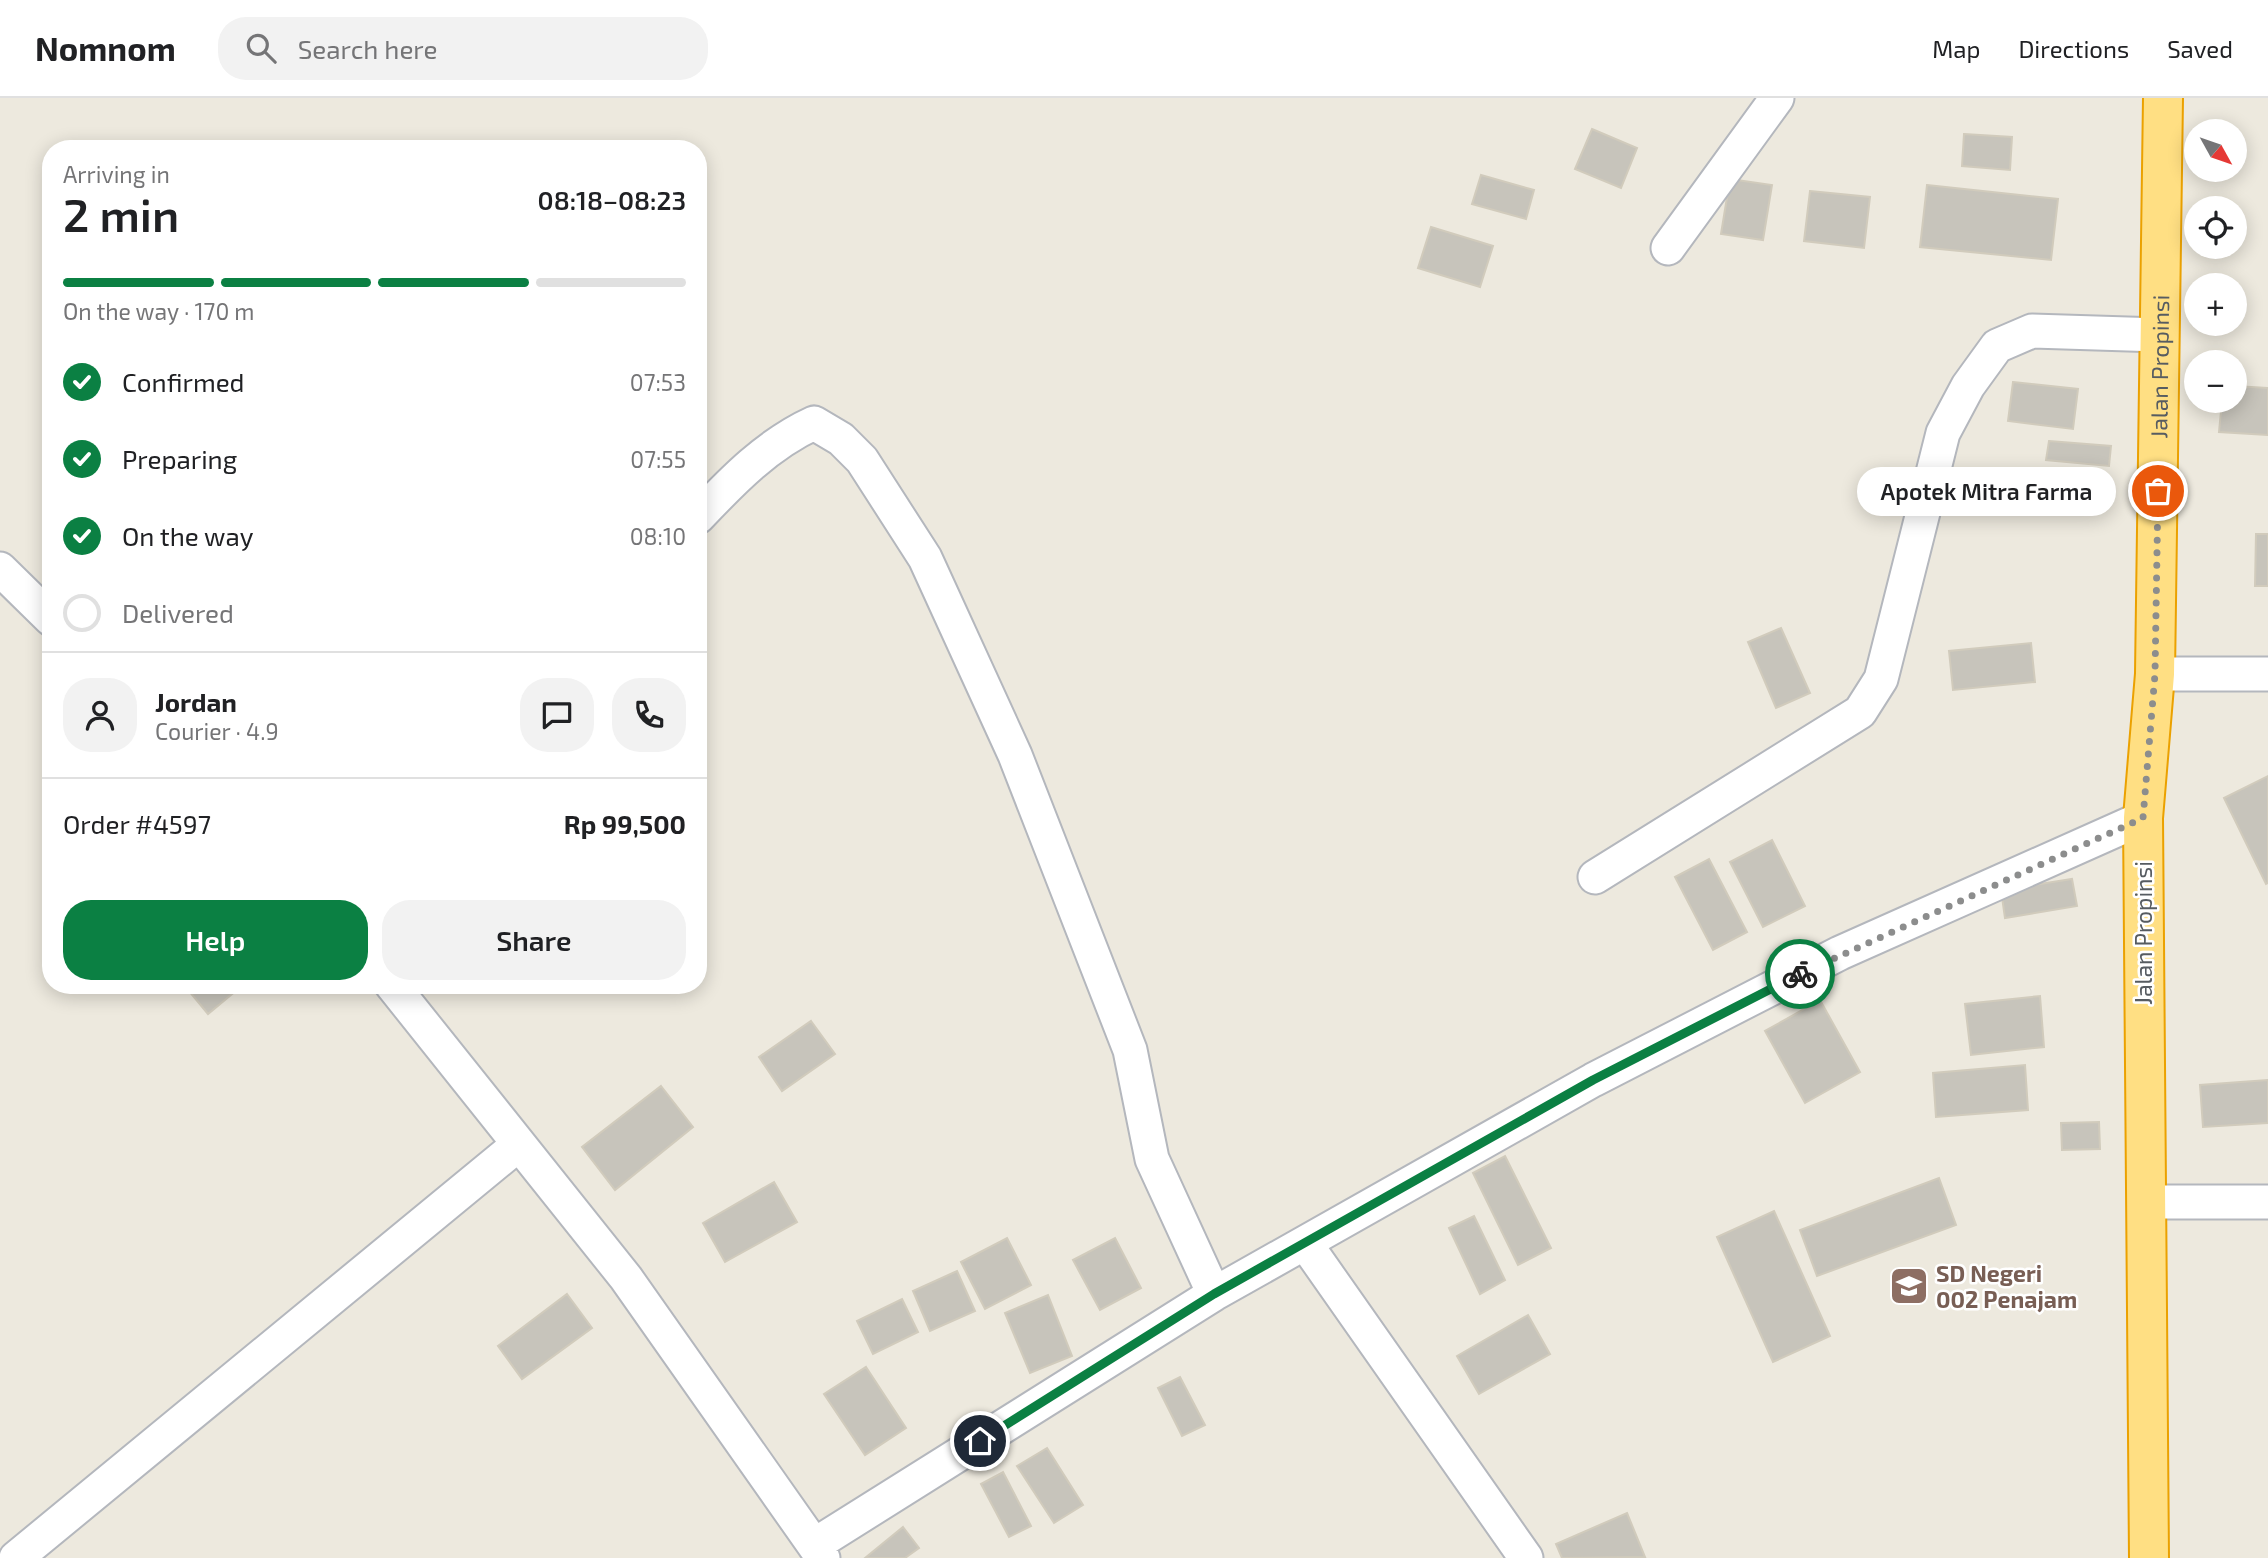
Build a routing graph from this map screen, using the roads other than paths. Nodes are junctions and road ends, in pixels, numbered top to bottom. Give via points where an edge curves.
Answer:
1 (1777, 98) edge
2 (2163, 98) edge
3 (1668, 248) dead end
4 (2160, 335) junction
5 (707, 507) edge
6 (0, 569) edge
7 (42, 610) edge
8 (2155, 674) junction
9 (2268, 674) edge
10 (2143, 818) junction
11 (1595, 877) dead end
12 (399, 994) edge
13 (519, 1144) junction
14 (2145, 1202) junction
15 (2268, 1202) edge
16 (1305, 1243) junction
17 (1214, 1294) junction
18 (820, 1551) edge
19 (16, 1558) edge
20 (1526, 1558) edge
21 (2149, 1558) edge

1 - 3 street
2 - 4 highway, Jalan Propinsi
4 - 8 highway, Jalan Propinsi
4 - 11 street via 2032,331 1997,346 1968,386 1943,433 1881,679 1860,712
5 - 17 street via 788,435 814,423 841,439 862,460 925,558 1015,755 1130,1050 1152,1159
6 - 7 street
8 - 9 street
8 - 10 highway, Jalan Propinsi
10 - 14 highway, Jalan Propinsi
10 - 16 street via 1840,953 1593,1080
12 - 13 street
13 - 18 street via 626,1278
13 - 19 street
14 - 15 street
14 - 21 highway, Jalan Propinsi
16 - 17 street
16 - 20 street
17 - 18 street

